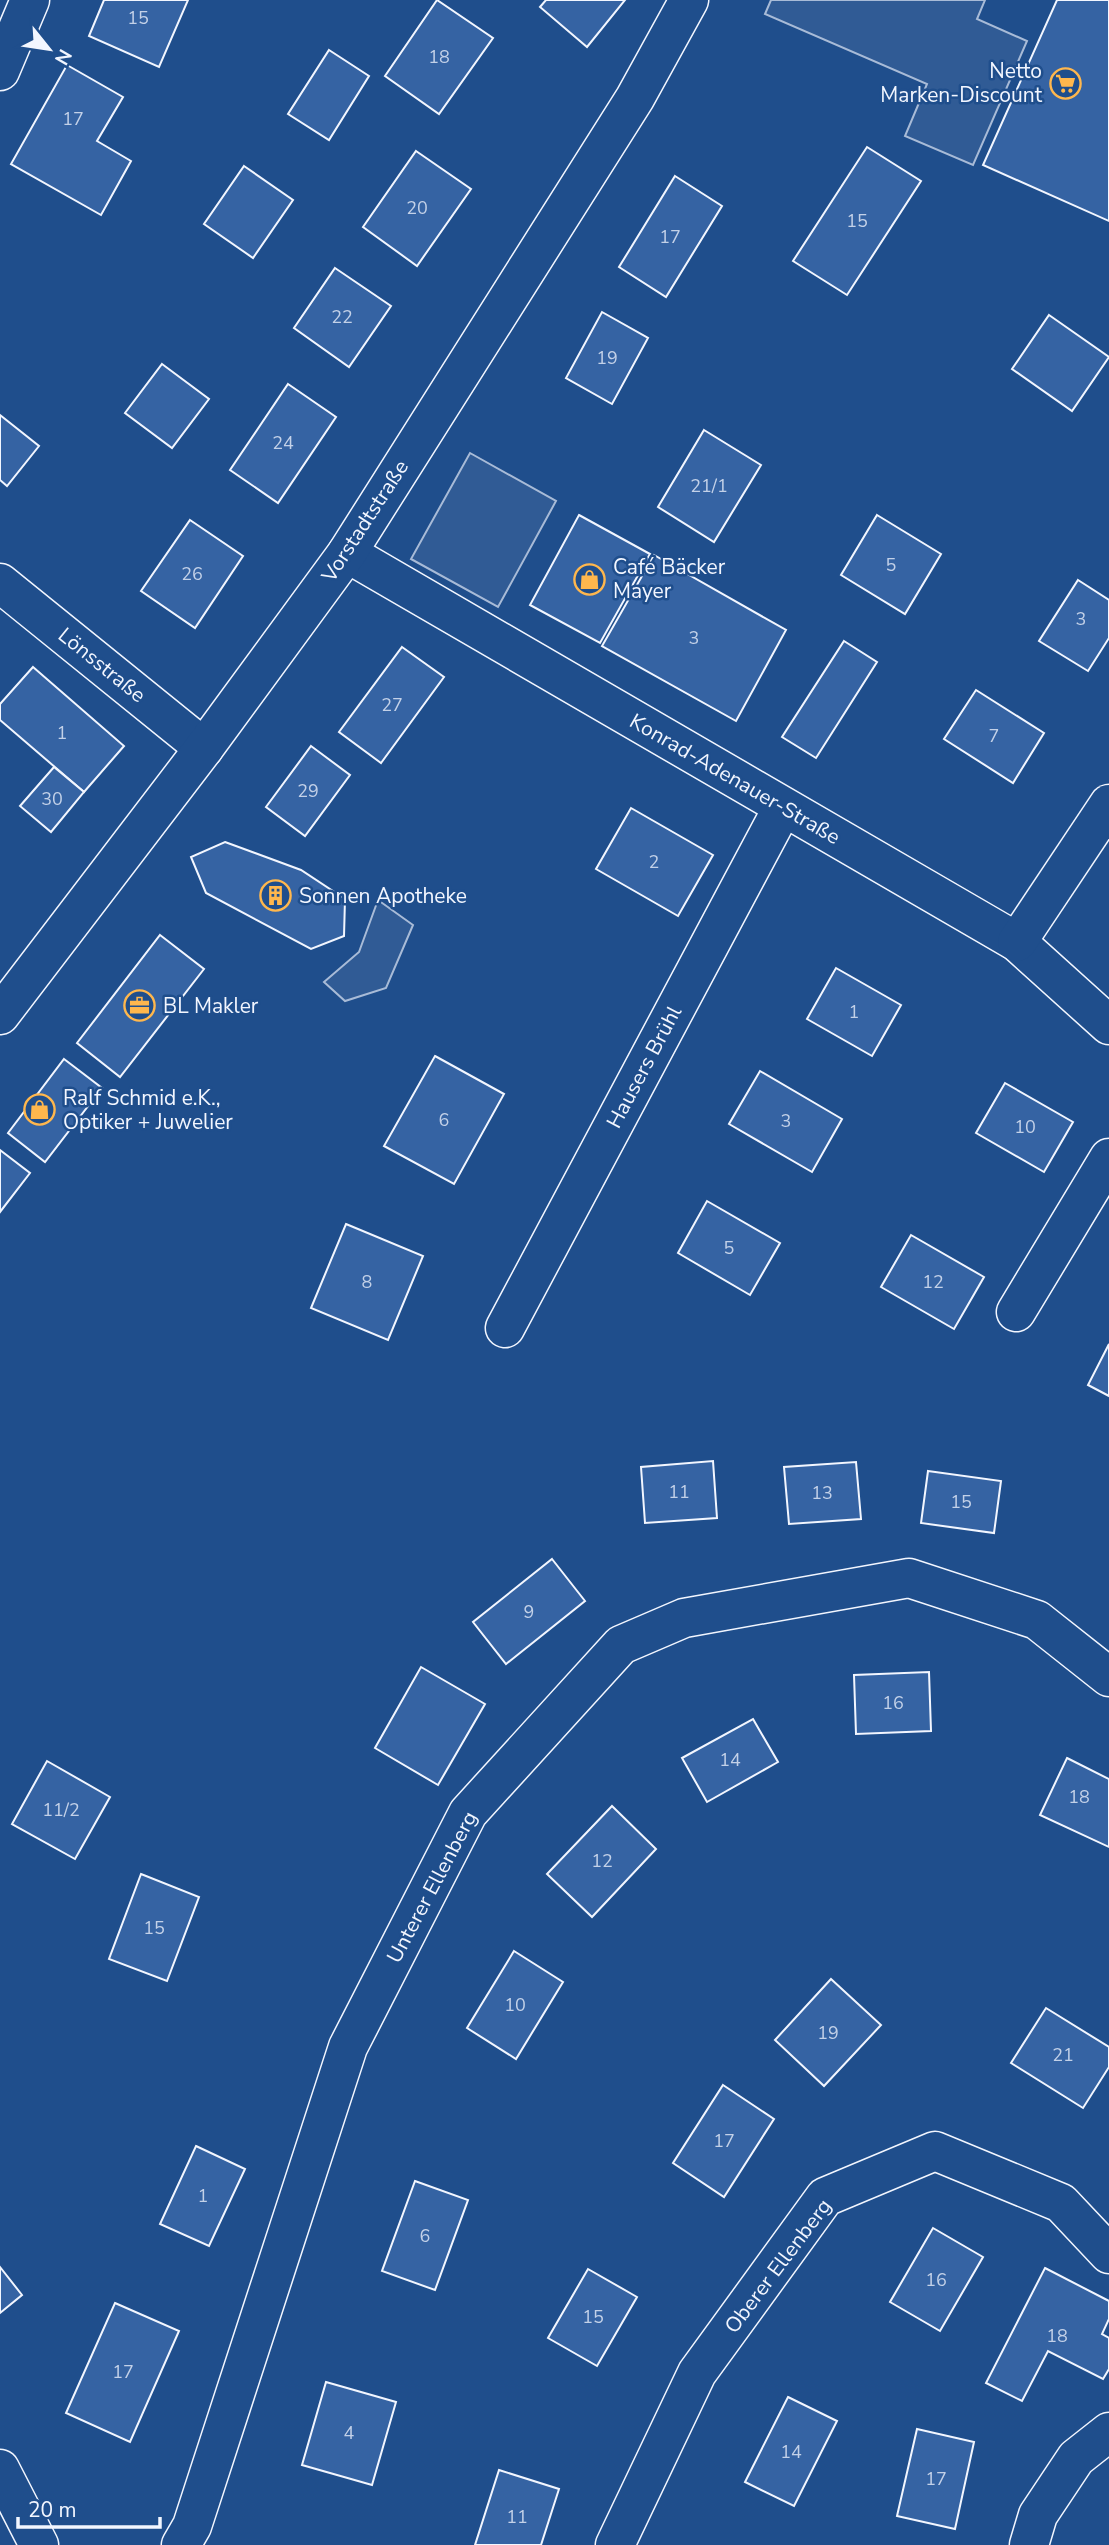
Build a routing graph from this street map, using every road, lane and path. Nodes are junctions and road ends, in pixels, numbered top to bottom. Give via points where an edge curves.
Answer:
1 (30, 0) edge
2 (690, 0) edge
3 (0, 71) edge
4 (347, 553) junction
5 (0, 583) edge
6 (204, 748) junction
7 (1109, 804) edge
8 (783, 807) junction
9 (1017, 942) junction
10 (0, 1015) edge
11 (1109, 1026) edge
12 (1109, 1158) edge
13 (1016, 1312) dead end
14 (505, 1328) dead end
15 (1109, 1677) edge
16 (1109, 2254) edge
17 (1109, 2432) edge
18 (0, 2469) edge
19 (39, 2545) edge
20 (181, 2545) edge
21 (615, 2545) edge
22 (1029, 2545) edge

1 - 3 street
2 - 4 street, Vorstadtstraße via 635,98
4 - 6 street, Vorstadtstraße
4 - 8 street, Konrad-Adenauer-Straße
5 - 6 street, Lönsstraße
6 - 10 street, Vorstadtstraße
7 - 9 street
8 - 9 street, Konrad-Adenauer-Straße
8 - 14 street, Hausers Brühl
9 - 11 street, Konrad-Adenauer-Straße
12 - 13 street
15 - 20 street, Unterer Ellenberg via 1037,1620 909,1578 684,1618 621,1645 468,1813 348,2047 192,2526
16 - 21 street, Oberer Ellenberg via 1061,2203 935,2151 825,2197 697,2373
17 - 22 street via 1076,2458 1038,2515
18 - 19 street

